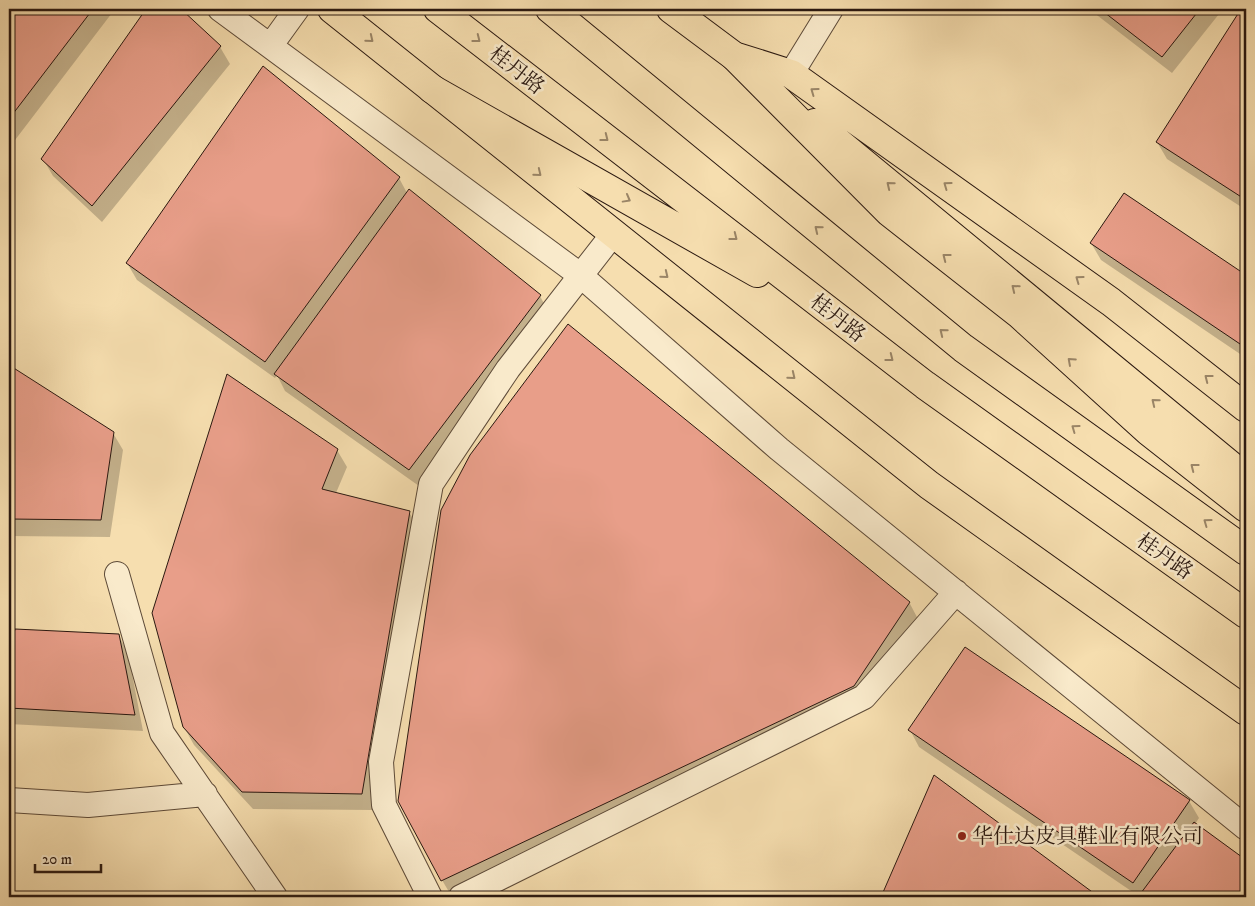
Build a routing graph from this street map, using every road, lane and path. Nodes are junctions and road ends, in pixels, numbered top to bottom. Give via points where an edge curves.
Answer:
1 (220, 9) edge
2 (297, 9) edge
3 (332, 9) edge
4 (438, 9) edge
5 (550, 9) edge
6 (671, 9) edge
7 (831, 9) edge
8 (271, 45) junction
9 (734, 56) junction
10 (791, 74) junction
11 (432, 89) junction
12 (614, 234) junction
13 (580, 275) junction
14 (847, 325) junction
15 (1246, 408) edge
16 (1246, 478) edge
17 (1246, 508) edge
18 (1246, 551) edge
19 (117, 574) dead end
20 (956, 592) junction
21 (1246, 614) edge
22 (1246, 711) edge
23 (205, 794) junction
24 (9, 800) edge
25 (1246, 828) edge
26 (275, 897) edge
27 (430, 897) edge
28 (461, 897) edge

1 - 8 street
2 - 8 street
3 -> 11 main road
4 -> 14 main road, 桂丹路
18 -> 5 main road via 963,348
6 - 9 main road
7 - 10 street
8 - 13 street
9 - 10 main road
16 -> 9 main road
17 -> 9 main road via 1148,431 1019,314 889,212
15 -> 10 main road via 1111,302
11 -> 12 main road
11 -> 14 main road
12 - 13 street
12 -> 22 main road via 929,485
13 - 20 street via 779,448
13 - 27 street via 508,369 431,484 381,762 384,804
14 -> 21 main road, 桂丹路 via 925,385
19 - 23 street via 162,733
20 - 25 street
20 - 28 street via 864,697
23 - 24 street via 88,805
23 - 26 street

